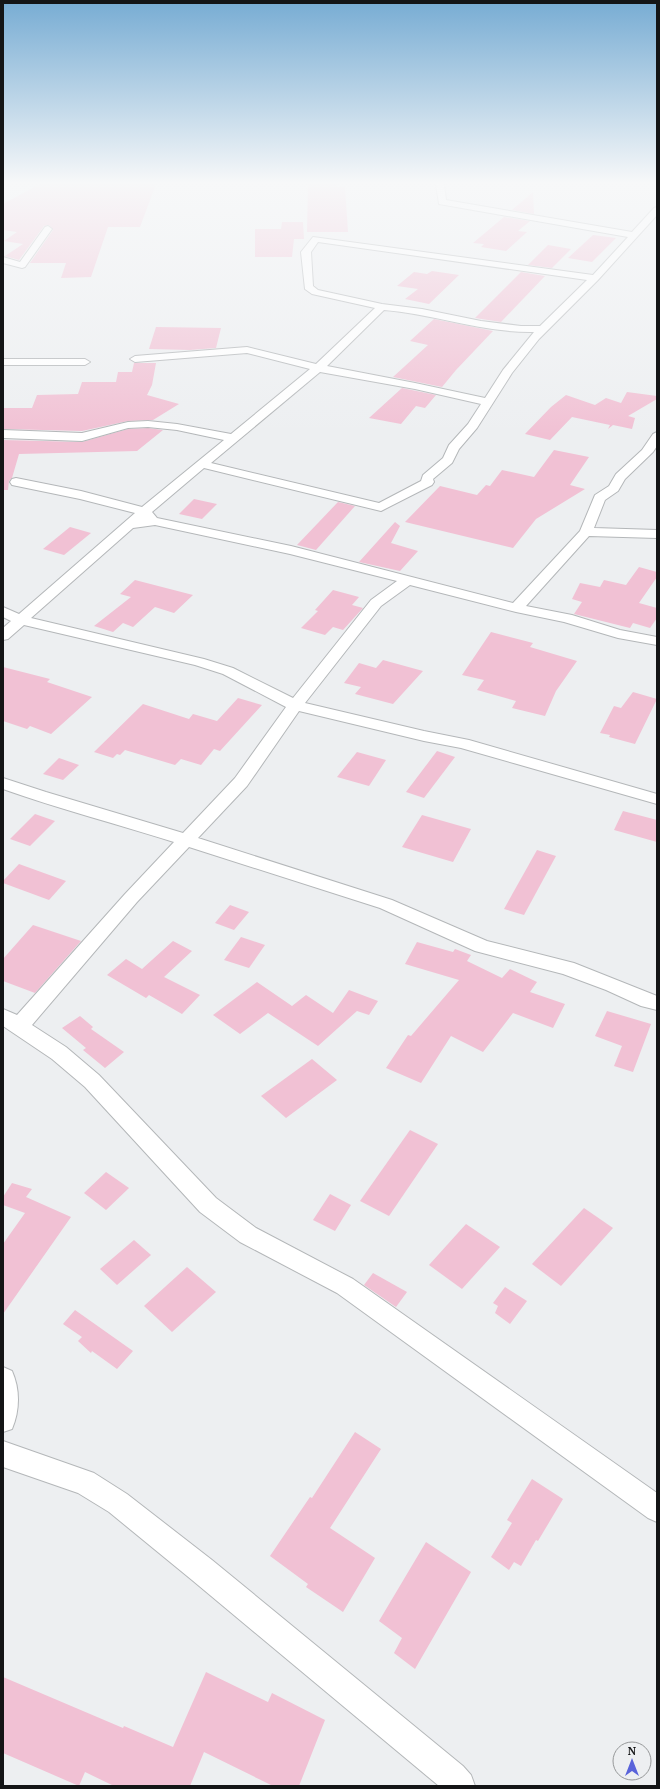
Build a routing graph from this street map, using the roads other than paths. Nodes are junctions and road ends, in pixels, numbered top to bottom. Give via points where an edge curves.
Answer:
1 (307, 267) edge
2 (519, 267) edge
3 (604, 267) edge
4 (594, 278) junction
5 (382, 307) junction
6 (534, 332) junction
7 (135, 359) dead end
8 (3, 362) edge
9 (85, 362) dead end
10 (318, 368) junction
11 (487, 402) junction
12 (3, 434) edge
13 (657, 436) edge
14 (232, 438) junction
15 (652, 449) edge
16 (201, 464) junction
17 (16, 482) dead end
18 (150, 516) junction
19 (586, 532) junction
20 (657, 534) edge
21 (408, 580) junction
22 (516, 608) junction
23 (3, 611) edge
24 (20, 620) junction
25 (3, 636) edge
26 (657, 641) edge
27 (295, 705) junction
28 (3, 783) edge
29 (657, 799) edge
30 (185, 841) junction
31 (657, 1003) edge
32 (7, 1020) edge
33 (3, 1379) edge
34 (3, 1420) edge
35 (3, 1454) edge
36 (657, 1509) edge
37 (460, 1786) edge

1 - 5 street via 308,287 315,292
2 - 4 street
3 - 4 street
4 - 6 street
5 - 6 street
5 - 10 street
6 - 11 street
7 - 10 street via 247,350
8 - 9 street
10 - 11 street
10 - 14 street
11 - 16 street via 473,426 453,448 448,460 427,478 428,482 381,507
12 - 14 street via 82,437 128,424 148,424
13 - 15 street
14 - 16 street
15 - 19 street via 620,477 614,488 599,498
16 - 18 street
17 - 18 street via 81,494
18 - 21 street
18 - 24 street via 130,524
19 - 20 street
19 - 22 street
21 - 22 street
21 - 27 street via 376,603
22 - 26 street via 567,618 618,634
23 - 24 street
24 - 25 street
24 - 27 street via 199,662 228,671
27 - 29 street via 463,743
27 - 30 street via 241,782
28 - 30 street
30 - 31 street via 386,904 482,946 567,968
30 - 32 street
32 - 36 street via 59,1053 92,1081 208,1205 248,1235 346,1286
33 - 34 street via 6,1405
35 - 37 street via 85,1482 118,1503

